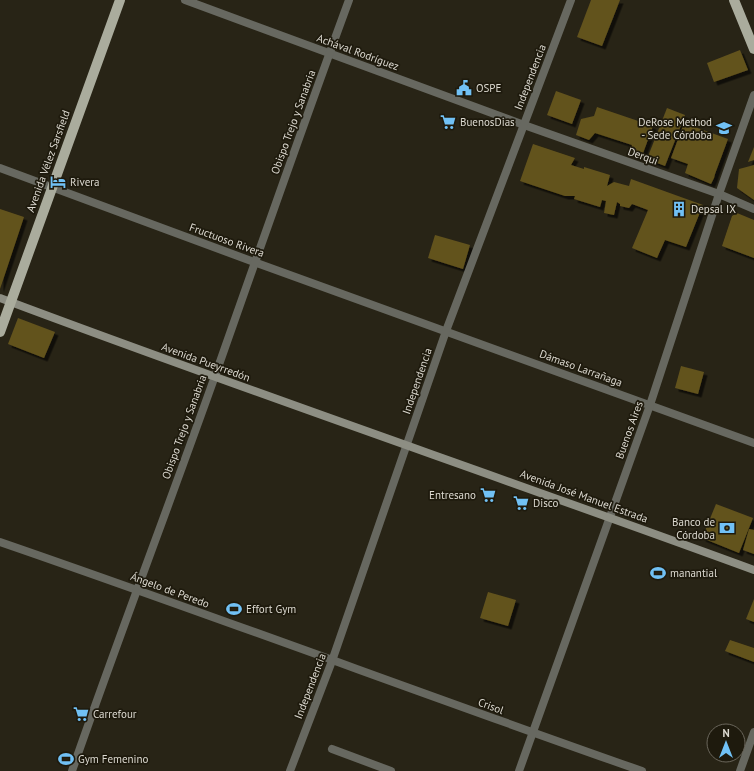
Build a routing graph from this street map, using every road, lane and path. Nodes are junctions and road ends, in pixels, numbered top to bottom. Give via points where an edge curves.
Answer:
1 (120, 0) edge
2 (185, 0) edge
3 (349, 0) edge
4 (571, 0) edge
5 (734, 0) edge
6 (754, 49) edge
7 (329, 53) junction
8 (754, 95) edge
9 (524, 125) junction
10 (0, 168) edge
11 (51, 187) junction
12 (719, 194) junction
13 (754, 209) edge
14 (254, 262) junction
15 (0, 298) edge
16 (10, 302) junction
17 (446, 331) junction
18 (0, 332) edge
19 (214, 377) junction
20 (650, 405) junction
21 (754, 443) edge
22 (406, 444) junction
23 (610, 517) junction
24 (0, 542) edge
25 (754, 570) edge
26 (136, 589) junction
27 (332, 661) junction
28 (532, 732) junction
29 (754, 732) edge
30 (332, 749) dead end
31 (72, 771) edge
32 (290, 771) edge
33 (391, 771) edge
34 (518, 771) edge
35 (642, 771) edge
36 (740, 771) edge

1 - 11 main road, Avenida Vélez Sarsfield
2 - 7 street, Achával Rodríguez
3 - 7 street, Obispo Trejo y Sanabria
4 - 9 street, Independencia
5 - 6 main road
7 - 9 street, Achával Rodríguez
7 - 14 street, Obispo Trejo y Sanabria
8 - 12 street, Buenos Aires
9 - 12 street, Derqui
9 - 17 street, Independencia
10 - 11 street, Fructuoso Rivera
11 - 14 street, Fructuoso Rivera
11 - 16 main road, Avenida Vélez Sarsfield
12 - 13 street, Derqui
12 - 20 street, Buenos Aires
14 - 17 street, Fructuoso Rivera
14 - 19 street, Obispo Trejo y Sanabria
15 - 16 main road, Avenida Pueyrredón
16 - 18 main road, Avenida Vélez Sarsfield
16 - 19 main road, Avenida Pueyrredón
17 - 20 street, Dámaso Larrañaga
17 - 22 street, Independencia
19 - 22 main road, Avenida Pueyrredón
19 - 26 street, Obispo Trejo y Sanabria
20 - 21 street, Dámaso Larrañaga
20 - 23 street, Buenos Aires
22 - 23 main road, Avenida José Manuel Estrada
22 - 27 street, Independencia
23 - 25 main road, Avenida José Manuel Estrada
23 - 28 street, Buenos Aires
24 - 26 street, Ángelo de Peredo
26 - 27 street, Ángelo de Peredo
26 - 31 street, Obispo Trejo y Sanabria
27 - 28 street, Crisol
27 - 32 street, Independencia
28 - 34 street, Buenos Aires
28 - 35 street, Crisol
29 - 36 street
30 - 33 street

